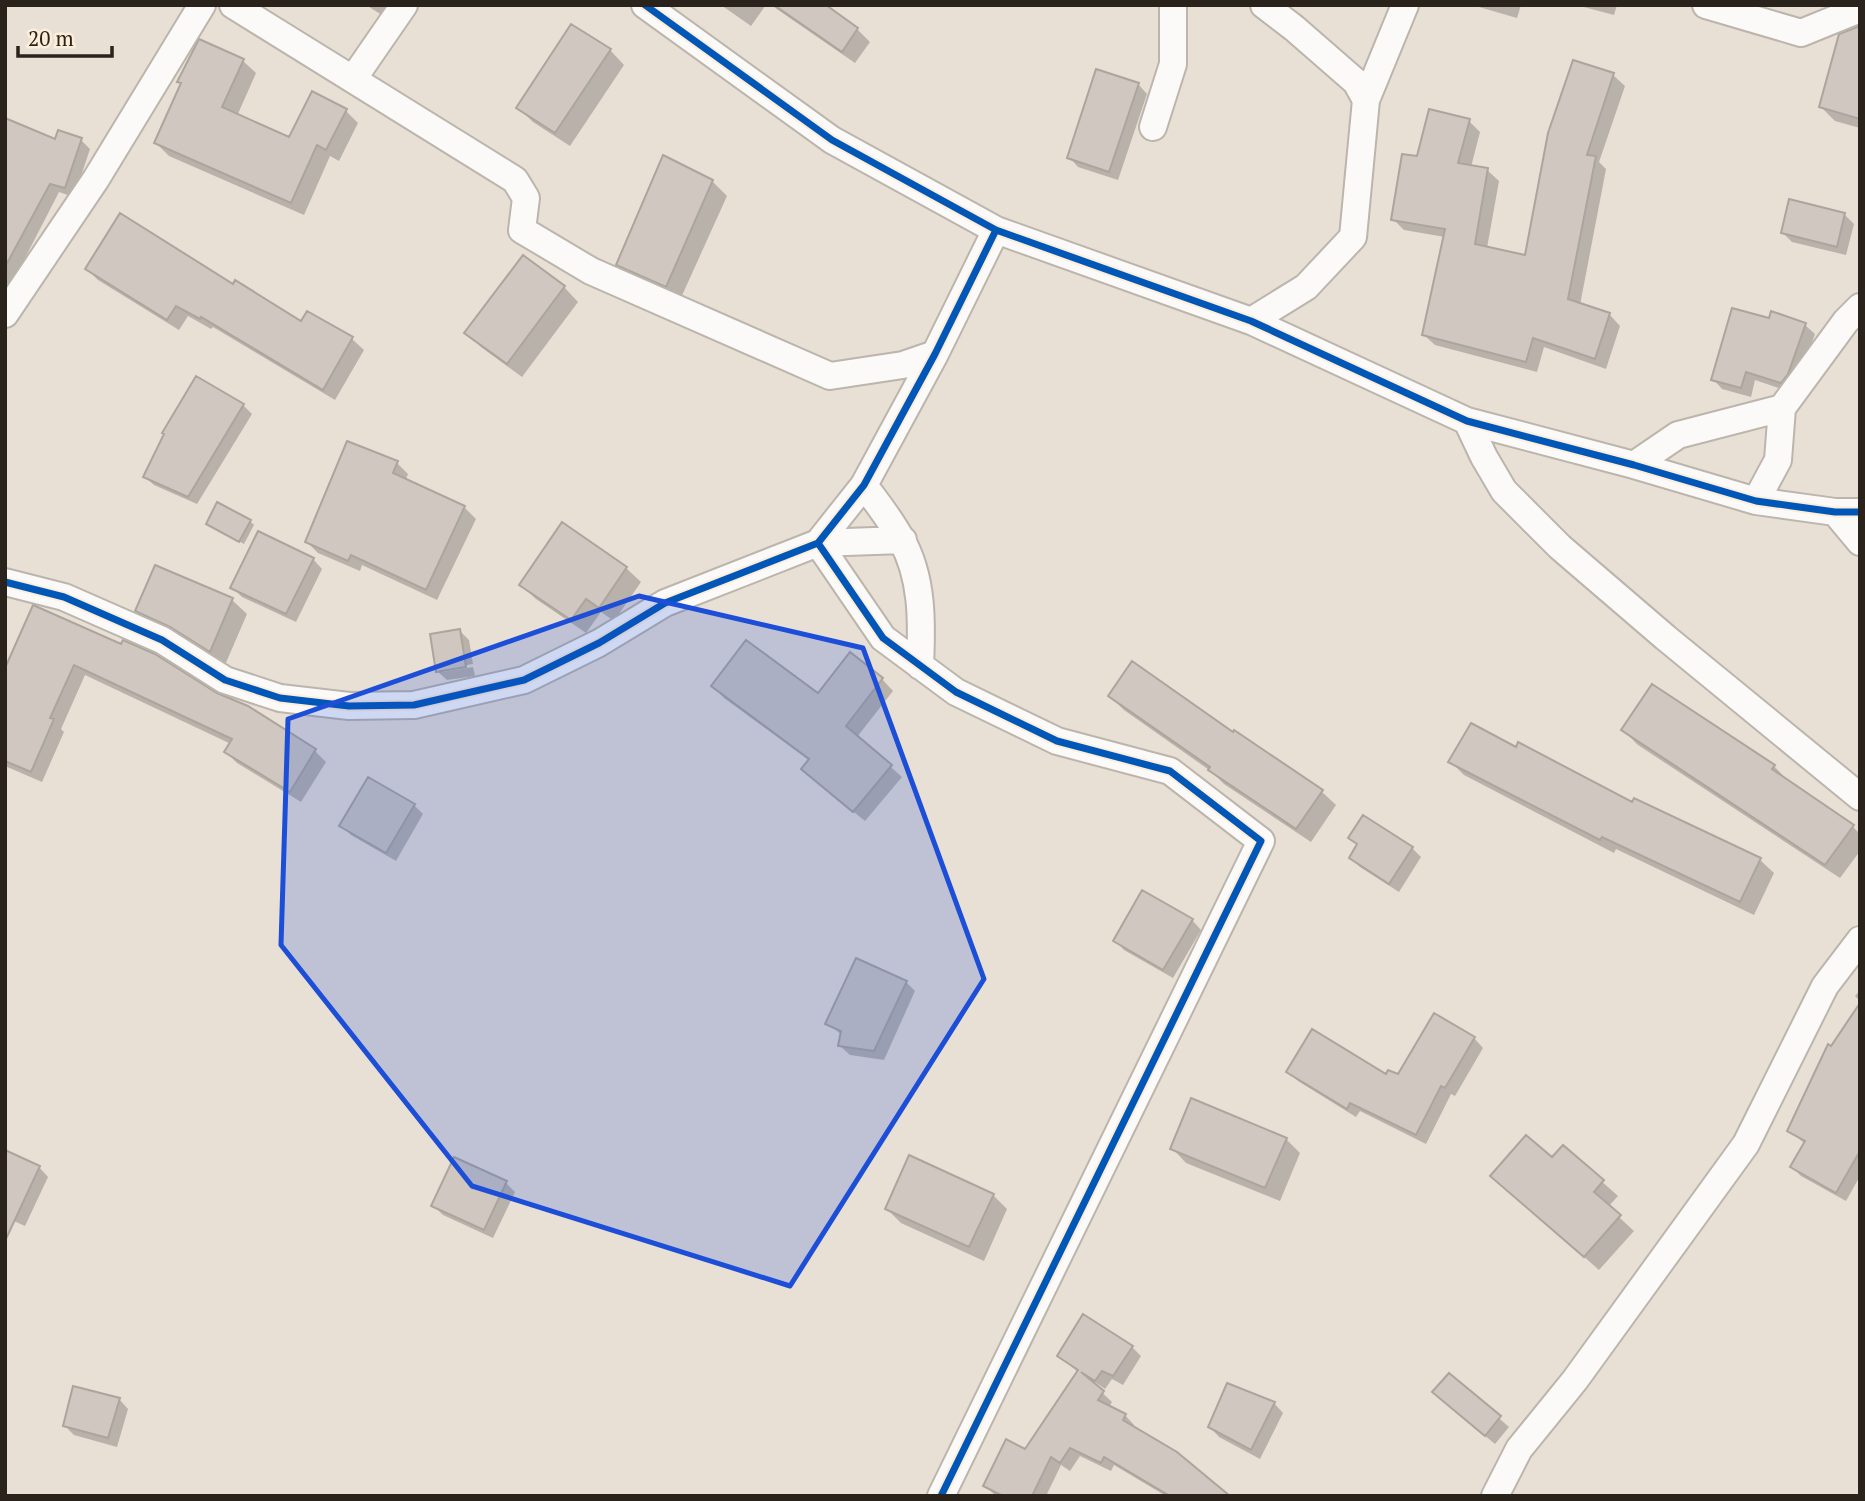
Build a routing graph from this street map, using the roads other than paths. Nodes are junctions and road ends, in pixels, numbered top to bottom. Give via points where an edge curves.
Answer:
1 (202, 5) edge
2 (233, 5) edge
3 (404, 5) edge
4 (645, 5) edge
5 (1174, 5) edge
6 (1264, 5) edge
7 (1405, 5) edge
8 (1706, 5) edge
9 (1860, 9) edge
10 (353, 79) junction
11 (1366, 100) junction
12 (1153, 127) dead end
13 (996, 230) junction
14 (1860, 307) edge
15 (5, 314) edge
16 (1251, 321) junction
17 (935, 354) junction
18 (1782, 408) junction
19 (1467, 421) junction
20 (1634, 465) junction
21 (864, 485) junction
22 (1756, 501) junction
23 (1847, 512) edge
24 (902, 540) junction
25 (1860, 542) edge
26 (818, 543) junction
27 (5, 582) edge
28 (920, 666) junction
29 (1860, 797) edge
30 (1860, 940) edge
31 (942, 1496) edge
32 (1495, 1496) edge

1 - 15 street via 96,179
2 - 10 street
3 - 10 street
4 - 13 street via 832,140
5 - 12 street via 1174,64
6 - 11 street via 1356,82
7 - 11 street
8 - 9 street via 1801,33
10 - 17 street via 515,180 526,198 522,230 592,271 830,376 902,365
11 - 16 street via 1353,237 1306,287
13 - 16 street
13 - 17 street
14 - 18 street
16 - 19 street
17 - 21 street
18 - 20 street via 1678,435
18 - 22 street via 1778,460
19 - 20 street
19 - 29 street via 1504,491 1560,547
20 - 22 street
21 - 24 street
21 - 26 street
22 - 23 street
23 - 25 street
24 - 26 street
24 - 28 street via 919,590
26 - 27 street via 665,603 524,680 414,705 349,706 280,698 225,680 162,640 64,597
26 - 28 street via 883,638
28 - 31 street via 956,692 1057,741 1170,771 1261,841
30 - 32 street via 1825,986 1746,1144 1575,1380 1519,1449

